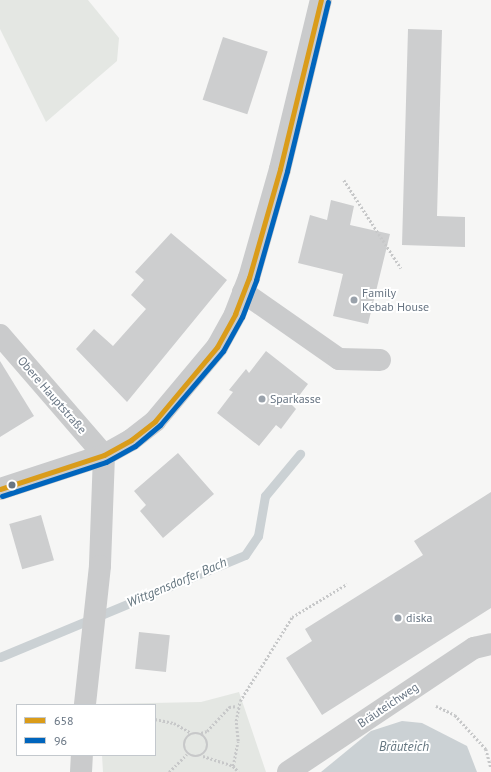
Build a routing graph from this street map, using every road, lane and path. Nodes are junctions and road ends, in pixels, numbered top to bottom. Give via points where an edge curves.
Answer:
1 (321, 0) edge
2 (344, 180) dead end
3 (401, 268) dead end
4 (244, 292) junction
5 (0, 335) edge
6 (380, 360) dead end
7 (104, 455) junction
8 (0, 489) edge
9 (347, 584) dead end
10 (491, 644) edge
11 (409, 691) junction
12 (85, 704) edge
13 (237, 706) junction
14 (156, 719) edge
15 (192, 733) junction
16 (201, 733) junction
17 (186, 754) junction
18 (82, 756) edge
19 (204, 756) junction
20 (233, 766) junction
21 (491, 768) edge
22 (81, 772) edge
23 (169, 772) edge
24 (239, 772) edge
25 (288, 772) edge

1 - 4 street via 280,169
2 - 3 path
4 - 6 street via 339,359
4 - 7 street via 217,347 190,382 155,422 131,440
5 - 7 street, Obere Hauptstraße
7 - 8 street
7 - 12 street via 96,601
9 - 13 path via 292,617
10 - 11 street, Bräuteichweg via 474,648
11 - 21 path via 455,715 486,749
11 - 25 street, Bräuteichweg
13 - 16 path via 229,707 207,731
13 - 20 path via 238,741
14 - 15 path via 174,723
15 - 16 path
15 - 17 path via 186,740
16 - 19 path via 209,748
17 - 19 path via 196,758
17 - 23 path
18 - 22 street
19 - 20 path
20 - 24 path

